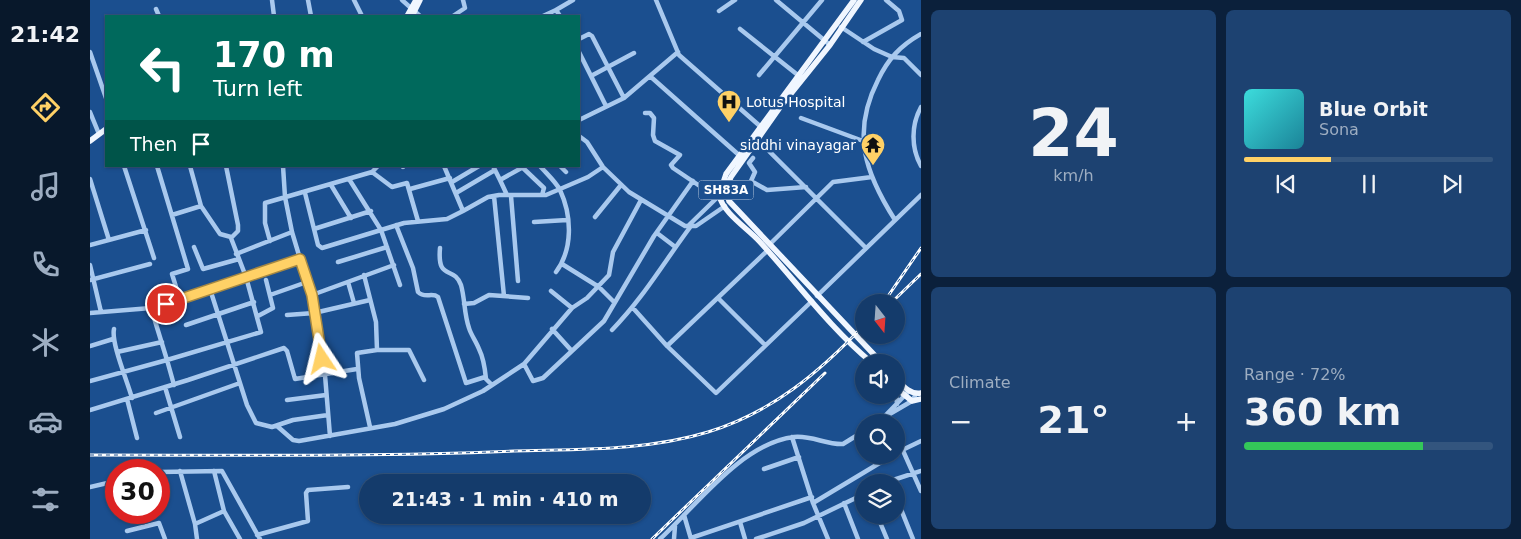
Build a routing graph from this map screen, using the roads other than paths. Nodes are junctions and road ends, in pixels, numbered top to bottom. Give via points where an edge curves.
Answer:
1 (272, 0) edge
2 (308, 0) edge
3 (354, 0) edge
4 (402, 0) edge
5 (416, 0) edge
6 (420, 0) edge
7 (463, 0) edge
8 (573, 0) edge
9 (656, 0) edge
10 (735, 0) edge
11 (776, 0) edge
12 (822, 0) edge
13 (854, 0) edge
14 (860, 0) edge
15 (886, 0) edge
16 (156, 9) dead end
17 (556, 10) junction
18 (719, 11) dead end
19 (415, 14) edge
20 (159, 15) edge
21 (274, 15) edge
22 (312, 15) edge
23 (362, 15) edge
24 (455, 15) edge
25 (545, 15) edge
26 (559, 15) edge
27 (802, 23) junction
28 (841, 27) junction
29 (740, 29) dead end
30 (921, 34) edge
31 (580, 39) edge
32 (863, 42) junction
33 (828, 43) junction
34 (90, 52) edge
35 (678, 52) junction
36 (634, 53) dead end
37 (580, 54) edge
38 (892, 56) junction
39 (775, 57) junction
40 (608, 68) junction
41 (759, 75) dead end
42 (921, 75) edge
43 (591, 76) junction
44 (799, 76) junction
45 (651, 77) junction
46 (105, 95) edge
47 (624, 98) junction
48 (606, 106) junction
49 (921, 107) edge
50 (90, 112) edge
51 (645, 113) dead end
52 (801, 118) dead end
53 (580, 119) edge
54 (761, 127) junction
55 (105, 130) edge
56 (99, 134) junction
57 (105, 135) edge
58 (580, 137) edge
59 (90, 141) edge
60 (863, 141) junction
61 (763, 145) dead end
62 (90, 146) edge
63 (740, 156) junction
64 (753, 158) dead end
65 (921, 166) edge
66 (124, 167) edge
67 (157, 167) edge
68 (190, 167) edge
69 (226, 167) edge
70 (283, 167) edge
71 (377, 167) edge
72 (446, 167) edge
73 (477, 167) edge
74 (494, 167) edge
75 (524, 167) edge
76 (541, 167) edge
77 (561, 167) edge
78 (603, 167) junction
79 (372, 172) junction
80 (566, 172) dead end
81 (872, 177) junction
82 (90, 179) edge
83 (349, 179) junction
84 (451, 180) junction
85 (500, 180) junction
86 (694, 181) junction
87 (332, 185) junction
88 (621, 185) junction
89 (806, 187) junction
90 (410, 189) junction
91 (560, 189) junction
92 (726, 189) junction
93 (305, 193) junction
94 (456, 193) junction
95 (509, 195) junction
96 (542, 195) junction
97 (921, 195) edge
98 (494, 196) junction
99 (718, 196) junction
100 (285, 197) junction
101 (817, 198) junction
102 (641, 200) junction
103 (727, 204) junction
104 (201, 206) junction
105 (371, 210) junction
106 (463, 211) junction
107 (172, 215) junction
108 (669, 216) junction
109 (595, 217) dead end
110 (351, 218) junction
111 (567, 220) junction
112 (895, 220) junction
113 (418, 221) junction
114 (534, 222) dead end
115 (396, 225) junction
116 (689, 226) junction
117 (314, 229) junction
118 (146, 230) junction
119 (381, 230) junction
120 (292, 232) junction
121 (657, 233) junction
122 (231, 236) junction
123 (110, 240) junction
124 (270, 241) junction
125 (770, 244) junction
126 (90, 245) edge
127 (674, 246) junction
128 (194, 247) dead end
129 (387, 247) junction
130 (440, 248) dead end
131 (866, 248) junction
132 (767, 250) junction
133 (237, 256) junction
134 (154, 258) dead end
135 (300, 259) junction
136 (338, 262) dead end
137 (150, 264) dead end
138 (562, 264) junction
139 (90, 265) edge
140 (394, 266) junction
141 (556, 272) dead end
142 (364, 276) junction
143 (246, 278) junction
144 (92, 280) edge
145 (266, 280) dead end
146 (518, 281) dead end
147 (307, 282) junction
148 (348, 282) junction
149 (400, 285) dead end
150 (599, 287) junction
151 (210, 289) junction
152 (551, 291) dead end
153 (270, 295) junction
154 (312, 295) junction
155 (504, 296) junction
156 (817, 296) junction
157 (528, 298) dead end
158 (718, 298) junction
159 (180, 300) junction
160 (370, 300) junction
161 (812, 301) junction
162 (254, 302) junction
163 (614, 302) junction
164 (354, 303) junction
165 (464, 304) junction
166 (151, 308) junction
167 (572, 308) junction
168 (634, 308) junction
169 (101, 312) junction
170 (90, 313) edge
171 (217, 313) junction
172 (314, 313) junction
173 (258, 316) junction
174 (288, 316) dead end
175 (186, 325) dead end
176 (114, 328) dead end
177 (552, 329) junction
178 (612, 330) dead end
179 (112, 339) junction
180 (162, 342) junction
181 (227, 344) junction
182 (765, 345) junction
183 (90, 346) edge
184 (667, 346) junction
185 (377, 350) junction
186 (571, 350) junction
187 (117, 352) junction
188 (862, 354) edge
189 (873, 354) edge
190 (167, 360) junction
191 (524, 364) junction
192 (234, 365) junction
193 (357, 369) junction
194 (125, 372) junction
195 (325, 375) junction
196 (485, 377) junction
197 (424, 380) dead end
198 (90, 381) edge
199 (240, 383) junction
200 (174, 385) junction
201 (492, 385) junction
202 (166, 387) junction
203 (905, 391) edge
204 (919, 393) edge
205 (907, 394) junction
206 (326, 395) junction
207 (129, 398) junction
208 (921, 399) edge
209 (287, 400) dead end
210 (912, 401) junction
211 (897, 404) edge
212 (172, 408) junction
213 (90, 410) edge
214 (156, 414) dead end
215 (887, 414) edge
216 (889, 414) edge
217 (328, 415) junction
218 (277, 426) junction
219 (370, 427) junction
220 (330, 436) junction
221 (180, 437) dead end
222 (792, 437) junction
223 (855, 437) edge
224 (137, 438) dead end
225 (921, 442) edge
226 (905, 447) edge
227 (905, 453) edge
228 (799, 458) junction
229 (877, 464) edge
230 (764, 469) dead end
231 (170, 471) edge
232 (180, 471) junction
233 (214, 471) junction
234 (921, 471) edge
235 (914, 474) junction
236 (905, 477) edge
237 (105, 484) edge
238 (90, 487) edge
239 (348, 487) dead end
240 (921, 491) edge
241 (812, 498) junction
242 (855, 498) edge
243 (813, 503) junction
244 (844, 503) junction
245 (224, 511) junction
246 (684, 516) junction
247 (819, 516) junction
248 (905, 519) edge
249 (740, 522) junction
250 (196, 524) junction
251 (881, 524) edge
252 (675, 526) junction
253 (127, 531) dead end
254 (259, 537) edge
255 (691, 538) edge
256 (826, 538) edge
257 (165, 539) edge
258 (197, 539) edge
259 (235, 539) edge
260 (240, 539) edge
261 (660, 539) edge
262 (674, 539) edge
263 (745, 539) edge
264 (756, 539) edge
265 (858, 539) edge
266 (887, 539) edge
267 (913, 539) edge

1 - 21 street
2 - 22 street
3 - 23 street
4 - 19 street
5 - 19 main road
6 - 19 main road
7 - 24 street via 466,8
8 - 17 street
9 - 35 street
10 - 18 street
11 - 27 street
12 - 27 street
13 - 33 main road, SH83A
14 - 28 main road, SH83A
15 - 32 street via 899,11 902,20
16 - 20 street
17 - 25 street
17 - 26 street
27 - 33 street
27 - 39 street
28 - 32 street
28 - 33 main road, SH83A
29 - 39 street
30 - 38 street via 903,44
31 - 40 street via 590,35
32 - 38 street
33 - 44 main road, SH83A
33 - 92 main road, SH83A via 731,177
34 - 46 street
35 - 45 street
35 - 54 street
36 - 40 street
37 - 43 street
38 - 42 street via 904,58
38 - 60 street via 869,98 864,114
39 - 41 street
39 - 44 street
40 - 43 street
40 - 47 street
43 - 48 street
44 - 54 main road, SH83A
45 - 47 street
45 - 63 street
47 - 48 street
48 - 53 street
49 - 65 street via 914,124 913,143
50 - 56 street
51 - 86 street via 653,116 655,141 680,156 672,167
52 - 60 street
54 - 63 main road, SH83A
55 - 56 main road
56 - 59 main road
57 - 62 main road
58 - 78 street
60 - 81 street
61 - 89 street
63 - 99 main road, SH83A via 726,174
64 - 89 street via 749,163 755,172 751,181 762,189
66 - 118 street
67 - 107 street
68 - 104 street
69 - 122 street via 238,225 238,231
70 - 100 street
71 - 79 street
72 - 84 street
73 - 84 street
74 - 85 street
74 - 94 street
75 - 85 street
75 - 96 street via 544,188
76 - 91 street
77 - 80 street
78 - 88 street
78 - 91 street
79 - 83 street
79 - 90 street via 389,186 406,183
81 - 101 street via 838,180
81 - 112 street
82 - 123 street
83 - 87 street
83 - 105 street
84 - 90 street
84 - 94 street
85 - 95 street
86 - 99 street
86 - 108 street
87 - 93 street
87 - 110 street
88 - 102 street
88 - 109 street
89 - 101 street
90 - 113 street
91 - 96 street
91 - 111 street
92 - 99 street
92 - 103 main road, SH83A
93 - 100 street
93 - 117 street
94 - 106 street
95 - 96 street
95 - 98 street
95 - 146 street
97 - 112 street
98 - 106 street
98 - 155 street
99 - 103 main road, SH83A
99 - 116 street
100 - 120 street
100 - 124 street via 263,204
101 - 125 street
101 - 131 street
102 - 108 street
102 - 150 street via 613,252 608,275
103 - 116 street via 701,223
103 - 125 main road, SH83A
103 - 132 main road, SH83A
104 - 107 street
104 - 122 street via 220,234
105 - 110 street
105 - 119 street
106 - 113 street via 447,219
107 - 159 street via 188,269 172,274
108 - 116 street
108 - 121 street
110 - 117 street
111 - 114 street
111 - 138 street via 569,244
112 - 131 street
113 - 115 street
115 - 119 street
115 - 196 street via 413,268 418,292 439,298 466,383
116 - 127 street
117 - 119 street via 318,245 322,248
118 - 123 street
118 - 134 street
119 - 129 street
120 - 124 street
120 - 135 street
121 - 127 street
121 - 163 street
122 - 133 street
123 - 126 street
124 - 133 street
125 - 156 main road, SH83A
127 - 168 street
128 - 133 street via 203,269
129 - 136 street
129 - 140 street
130 - 165 street via 439,264 459,280
131 - 156 street
132 - 158 street
132 - 161 main road, SH83A
133 - 143 street
135 - 143 street
135 - 147 street
137 - 144 street
138 - 141 street
138 - 150 street
139 - 144 street
140 - 142 street
140 - 149 street
142 - 148 street
142 - 160 street
143 - 151 street
143 - 162 street
144 - 169 street
145 - 153 street
147 - 153 street
147 - 154 street
148 - 154 street
148 - 164 street
150 - 163 street
150 - 167 street
151 - 159 street
151 - 171 street
152 - 167 street
153 - 173 street via 273,309
154 - 172 street
155 - 157 street
155 - 165 street via 488,295
156 - 189 main road, SH83A
158 - 182 street
158 - 184 street
159 - 166 street
160 - 164 street
160 - 185 street via 376,322
161 - 182 street
161 - 188 main road, SH83A
162 - 171 street
162 - 173 street
163 - 186 street via 604,321
164 - 172 street
165 - 196 street via 468,326 485,364
166 - 169 street
166 - 180 street
167 - 177 street
168 - 178 street
168 - 184 street
169 - 170 street
171 - 175 street
171 - 181 street
172 - 174 street
172 - 195 street
173 - 181 street via 261,332
176 - 179 street
177 - 186 street
177 - 191 street
179 - 183 street
179 - 187 street
180 - 187 street
180 - 190 street
181 - 190 street
181 - 192 street
182 - 184 street via 714,394
185 - 193 street via 357,353
185 - 197 street via 409,350
186 - 191 street via 542,378 533,381
187 - 194 street
190 - 194 street
190 - 200 street
191 - 201 street
192 - 195 street via 284,348 295,379
192 - 199 street
192 - 200 street
193 - 195 street
193 - 219 street
194 - 198 street
194 - 207 street
195 - 206 street
196 - 201 street
199 - 212 street
199 - 218 street via 256,423 266,427
200 - 202 street
201 - 219 street via 451,406 395,424
202 - 207 street
202 - 212 street
203 - 205 main road
204 - 205 main road
204 - 210 street
205 - 210 main road
206 - 209 street
206 - 217 street
207 - 213 street
207 - 224 street
208 - 210 main road
210 - 216 street
211 - 215 street
212 - 214 street
212 - 221 street
217 - 218 street
217 - 220 street
218 - 220 street via 296,441
219 - 220 street
222 - 223 street via 839,444
222 - 228 street
222 - 246 street via 747,456
225 - 226 street
227 - 235 street
228 - 230 street
228 - 241 street
229 - 243 street
231 - 232 street
232 - 233 street
232 - 250 street
233 - 245 street
233 - 254 street via 224,473
234 - 235 street
235 - 236 street
235 - 240 street
237 - 238 street
239 - 254 street via 308,490 308,521
241 - 243 street
241 - 249 street
242 - 244 street
243 - 247 street
244 - 247 street
244 - 265 street
245 - 250 street
245 - 260 street
246 - 252 street
246 - 255 street
247 - 256 street
247 - 264 street
248 - 267 street
249 - 255 street
249 - 263 street
250 - 258 street
251 - 266 street
252 - 261 street
252 - 262 street
253 - 257 street via 157,523 161,525
259 - 260 street

